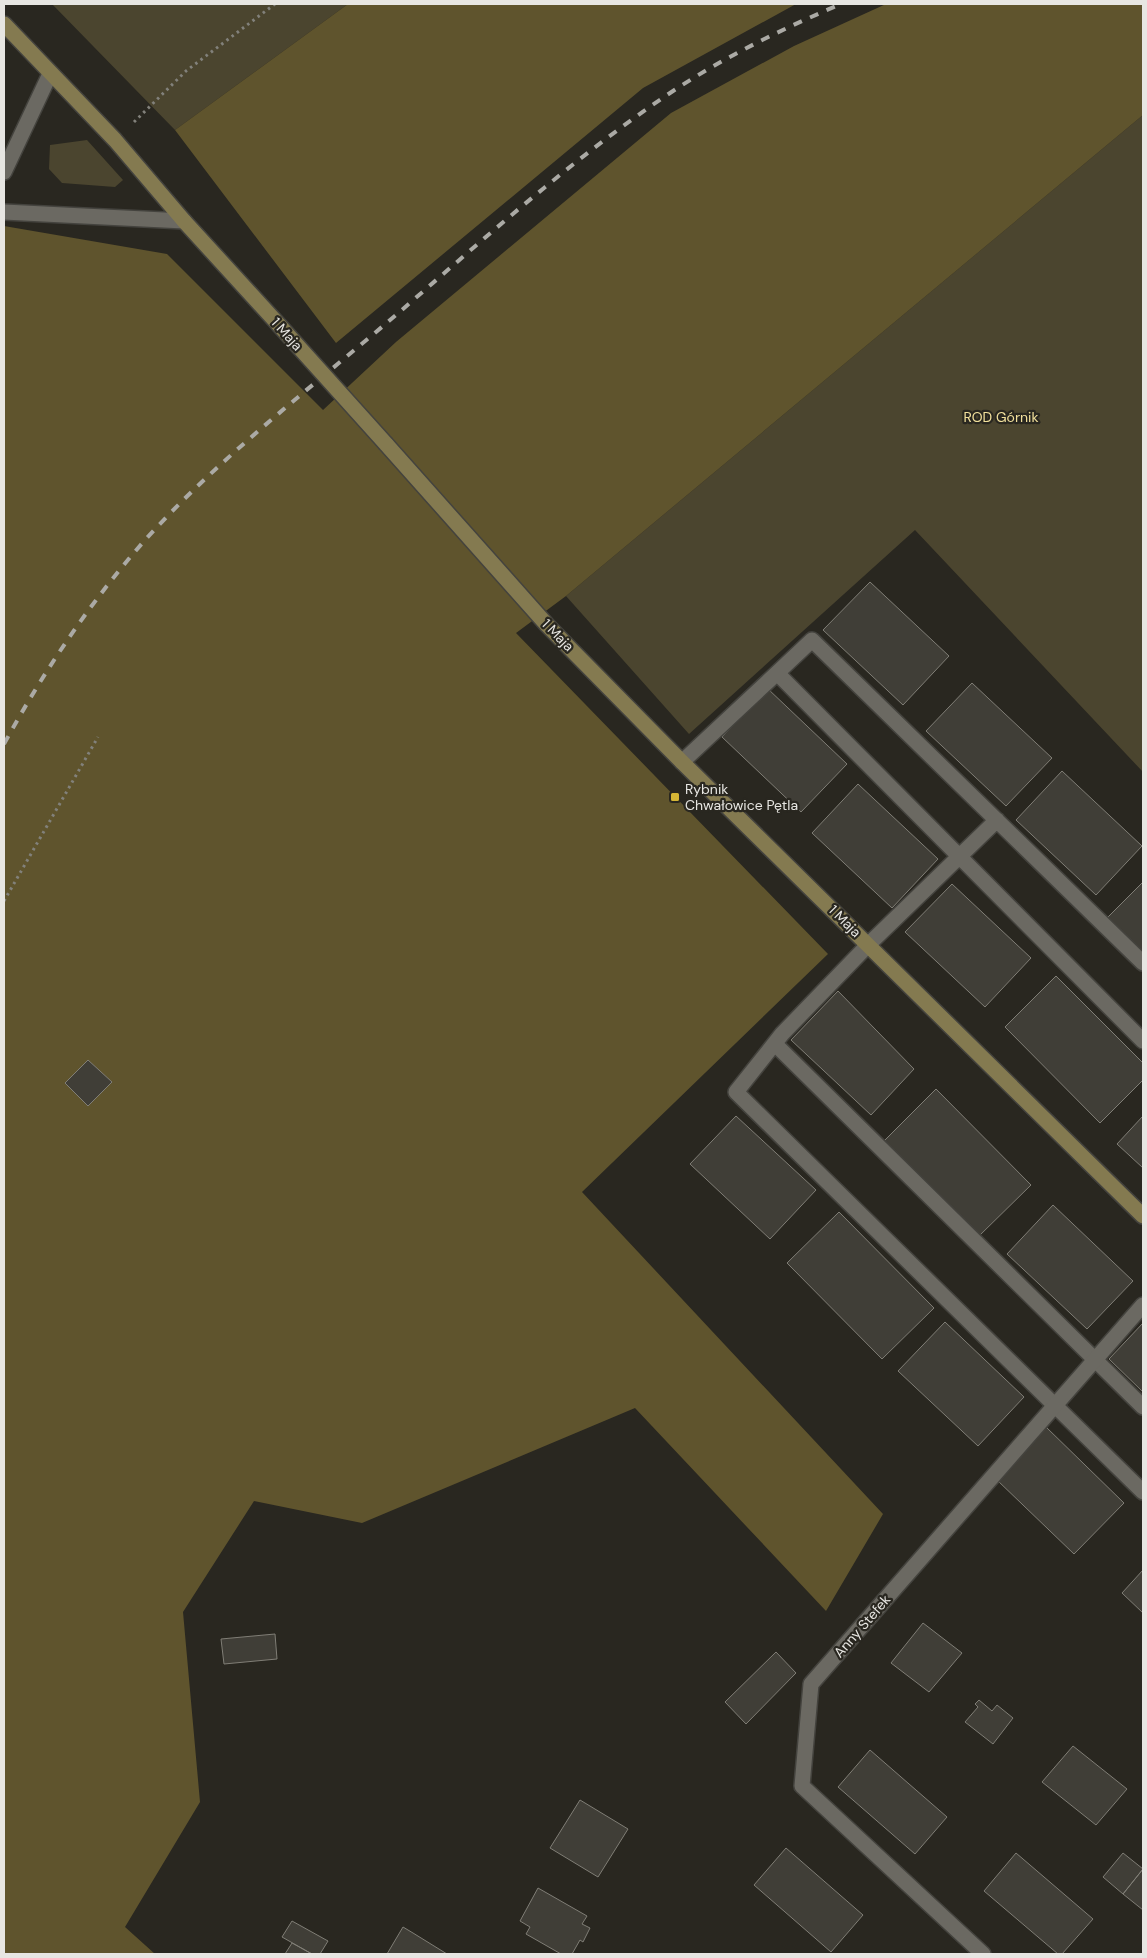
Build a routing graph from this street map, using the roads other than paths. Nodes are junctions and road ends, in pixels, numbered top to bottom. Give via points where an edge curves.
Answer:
1 (4, 24) edge
2 (50, 74) junction
3 (4, 172) edge
4 (4, 212) edge
5 (184, 222) junction
6 (777, 673) junction
7 (682, 762) junction
8 (997, 820) junction
9 (960, 856) junction
10 (868, 944) junction
11 (1143, 963) edge
12 (1143, 1041) edge
13 (774, 1044) junction
14 (1143, 1216) edge
15 (1143, 1305) edge
16 (1096, 1359) junction
17 (1056, 1405) junction
18 (1143, 1407) edge
19 (1143, 1492) edge
20 (983, 1954) edge

1 - 2 main road, 1 Maja
2 - 3 street
2 - 5 main road, 1 Maja via 115,140
4 - 5 street
5 - 7 main road, 1 Maja, bridge via 547,625
6 - 7 street
6 - 8 street via 812,640
6 - 9 street
7 - 10 main road, 1 Maja
8 - 9 street
8 - 11 street
9 - 10 street
9 - 12 street
10 - 13 street
10 - 14 main road, 1 Maja
13 - 16 street
13 - 17 street via 736,1092
15 - 16 street, Anny Stefek
16 - 17 street, Anny Stefek
16 - 18 street
17 - 19 street
17 - 20 street, Anny Stefek via 811,1684 802,1786

